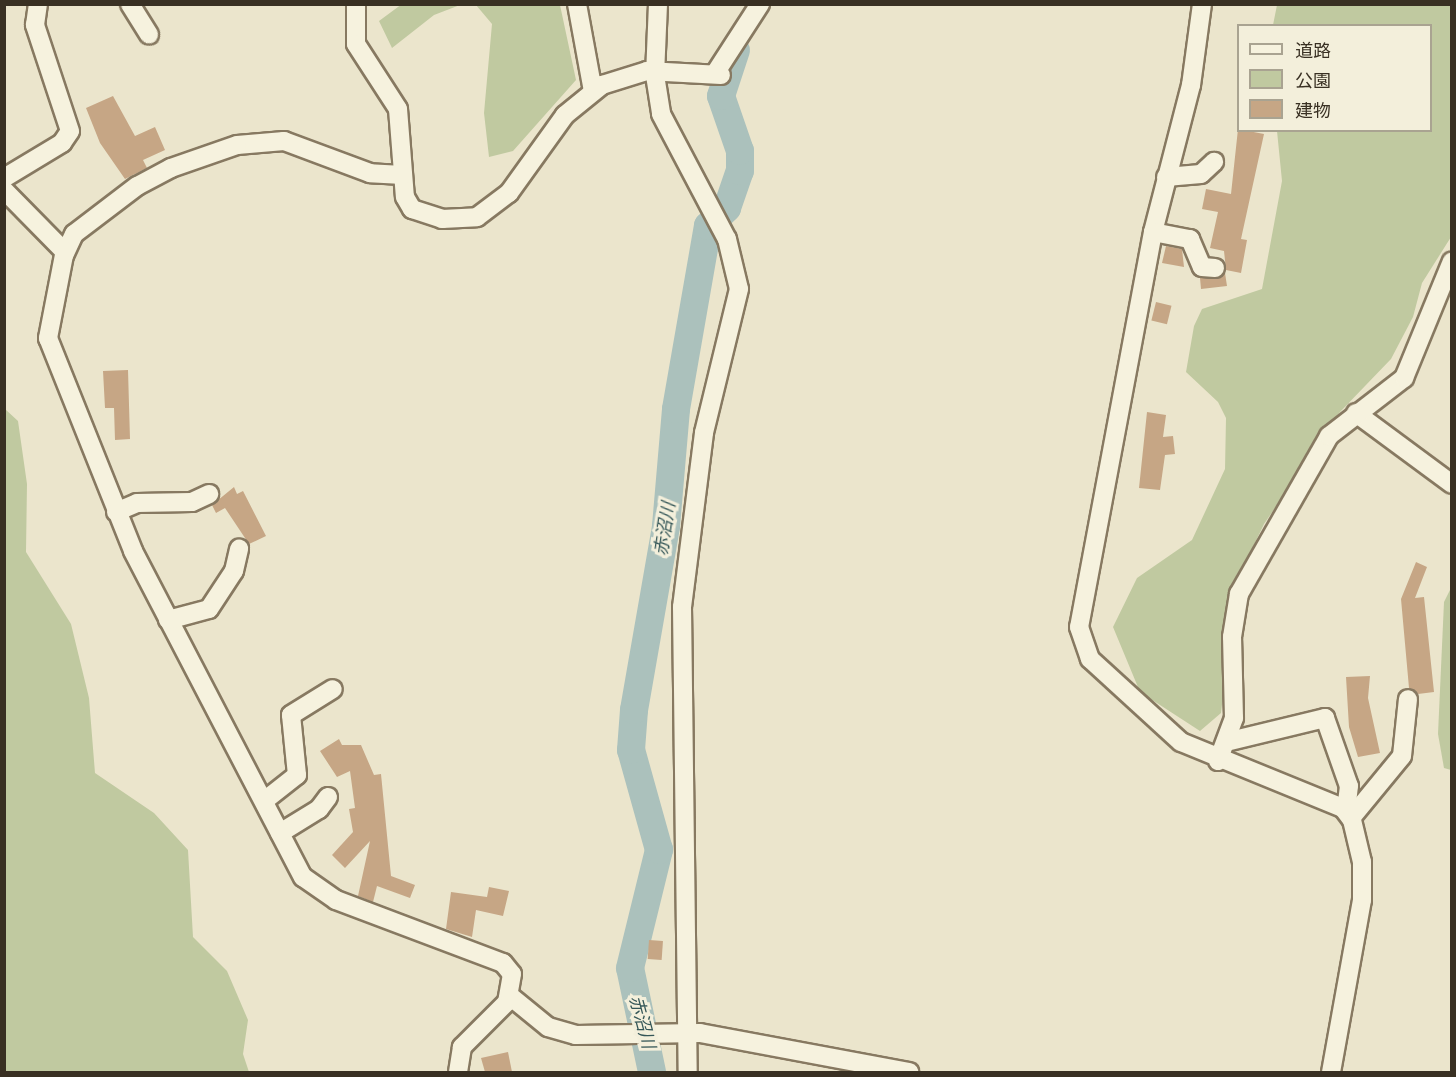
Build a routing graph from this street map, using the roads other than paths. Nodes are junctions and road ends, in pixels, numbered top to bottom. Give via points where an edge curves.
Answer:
1 (38, 4) edge
2 (130, 4) edge
3 (356, 4) edge
4 (577, 4) edge
5 (658, 4) edge
6 (760, 4) edge
7 (1202, 4) edge
8 (149, 34) dead end
9 (655, 75) junction
10 (593, 91) junction
11 (1214, 162) dead end
12 (403, 175) junction
13 (1166, 177) junction
14 (4, 178) edge
15 (4, 190) edge
16 (1152, 232) junction
17 (65, 252) junction
18 (1452, 261) edge
19 (1215, 268) dead end
20 (1356, 413) junction
21 (1452, 484) edge
22 (209, 494) dead end
23 (116, 512) junction
24 (239, 549) dead end
25 (168, 620) junction
26 (333, 689) dead end
27 (1408, 699) dead end
28 (1226, 742) junction
29 (1218, 761) junction
30 (328, 797) dead end
31 (264, 801) junction
32 (1348, 814) junction
33 (280, 833) junction
34 (510, 996) junction
35 (687, 1032) junction
36 (458, 1072) edge
37 (688, 1072) edge
38 (909, 1072) edge
39 (1331, 1072) edge

1 - 14 street via 36,32 70,131 62,143
2 - 8 street
3 - 12 street via 356,44 398,109
4 - 10 street
5 - 9 street
6 - 9 street via 718,73
7 - 13 street via 1191,85
9 - 10 street via 647,71 622,76
9 - 35 street via 661,114 728,239 739,289 704,434 682,607
10 - 12 street via 565,115 509,193 477,217 442,219 412,209
11 - 13 street via 1201,174
12 - 17 street via 370,173 297,142 237,145 203,154 137,186 74,234
13 - 16 street
15 - 17 street
16 - 19 street via 1190,239 1202,267
16 - 29 street via 1078,627 1084,652 1109,679 1180,742
17 - 23 street via 48,338
18 - 20 street via 1404,378
20 - 21 street
20 - 28 street via 1313,458 1239,594 1232,637 1235,705
22 - 23 street via 192,502 137,503
23 - 25 street
24 - 25 street via 234,571 209,609
25 - 31 street
26 - 31 street via 291,715 297,775
27 - 32 street via 1402,756
28 - 29 street
28 - 32 street via 1325,718 1349,786
29 - 32 street
30 - 33 street via 319,809
31 - 33 street
32 - 39 street via 1362,862 1363,893
33 - 34 street via 303,877 318,890 432,940 503,963 514,981
34 - 35 street via 548,1027 576,1035
34 - 36 street via 462,1047
35 - 37 street
35 - 38 street

